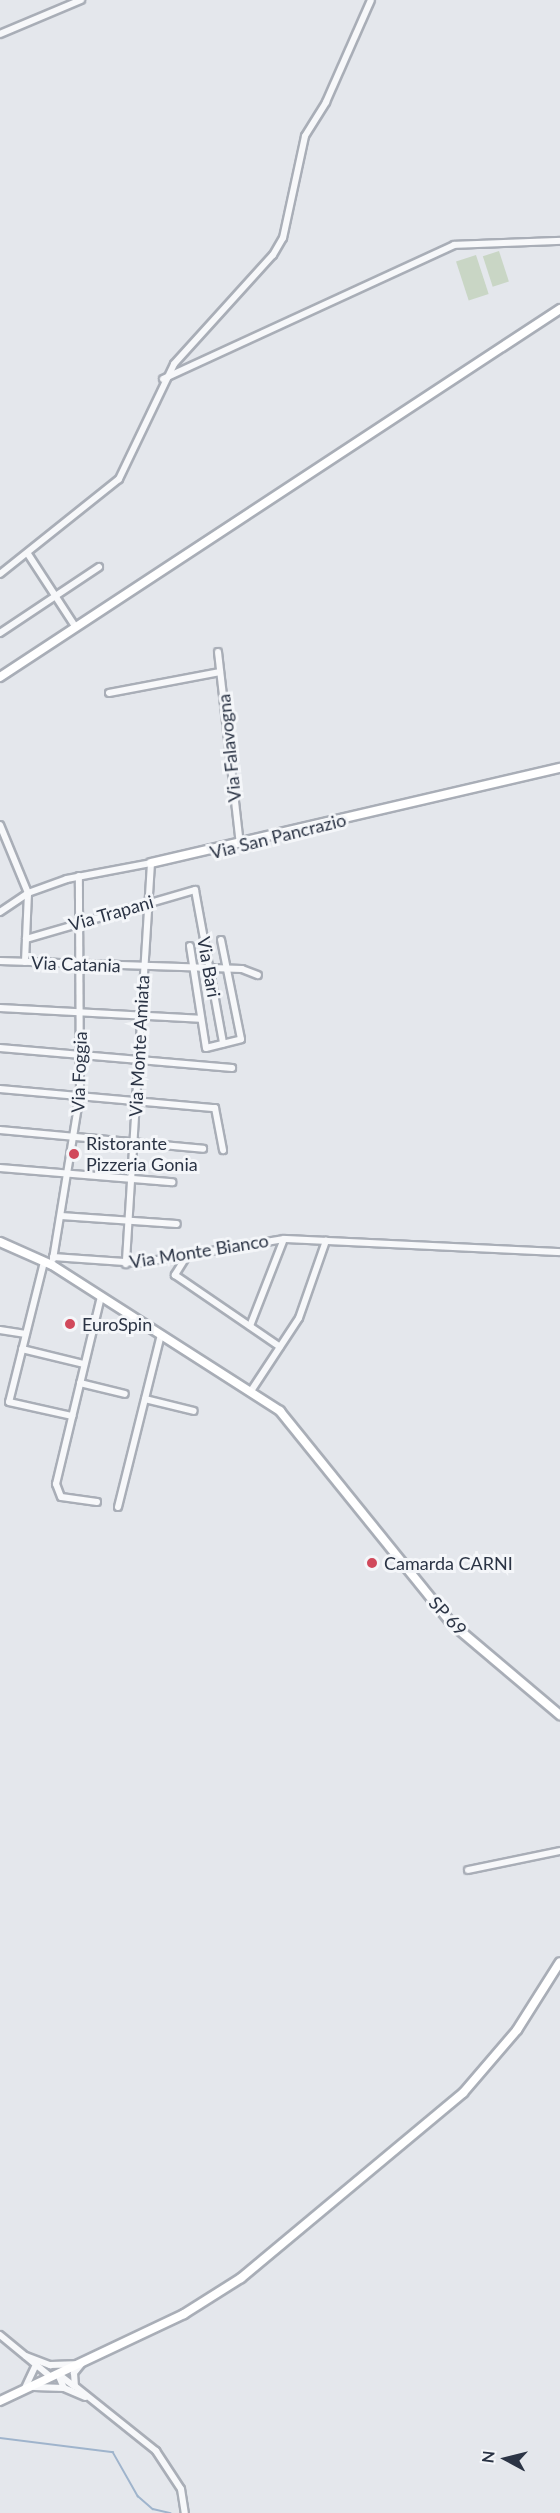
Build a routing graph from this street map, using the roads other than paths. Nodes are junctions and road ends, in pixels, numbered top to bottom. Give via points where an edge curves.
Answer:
1 (81, 0) edge
2 (371, 0) edge
3 (0, 34) edge
4 (560, 241) edge
5 (560, 309) edge
6 (163, 379) junction
7 (28, 554) junction
8 (99, 567) dead end
9 (0, 573) edge
10 (55, 596) junction
11 (75, 626) junction
12 (0, 633) edge
13 (218, 652) dead end
14 (220, 672) junction
15 (0, 677) edge
16 (109, 693) dead end
17 (560, 768) edge
18 (0, 825) edge
19 (240, 845) junction
20 (151, 863) junction
21 (79, 876) junction
22 (195, 890) joint
23 (28, 893) junction
24 (148, 903) junction
25 (0, 912) edge
26 (79, 921) junction
27 (26, 939) junction
28 (221, 940) dead end
29 (190, 946) dead end
30 (0, 961) edge
31 (25, 962) junction
32 (80, 962) junction
33 (143, 966) junction
34 (193, 970) junction
35 (227, 971) junction
36 (210, 972) junction
37 (258, 975) dead end
38 (0, 1008) edge
39 (80, 1012) junction
40 (141, 1015) junction
41 (200, 1019) junction
42 (223, 1043) junction
43 (0, 1048) edge
44 (81, 1055) junction
45 (137, 1060) junction
46 (232, 1068) dead end
47 (0, 1089) edge
48 (80, 1095) junction
49 (135, 1100) junction
50 (0, 1130) edge
51 (75, 1137) junction
52 (133, 1143) junction
53 (203, 1149) dead end
54 (223, 1150) dead end
55 (0, 1168) edge
56 (69, 1172) junction
57 (131, 1177) junction
58 (172, 1182) dead end
59 (61, 1216) junction
60 (129, 1220) junction
61 (177, 1224) dead end
62 (284, 1239) junction
63 (326, 1241) junction
64 (0, 1242) edge
65 (560, 1251) edge
66 (188, 1254) junction
67 (46, 1260) junction
68 (126, 1264) junction
69 (101, 1297) junction
70 (250, 1326) junction
71 (0, 1330) edge
72 (26, 1334) junction
73 (161, 1334) junction
74 (280, 1347) junction
75 (22, 1349) junction
76 (84, 1364) junction
77 (80, 1383) junction
78 (251, 1391) junction
79 (125, 1394) dead end
80 (145, 1399) junction
81 (194, 1412) dead end
82 (72, 1416) junction
83 (97, 1502) dead end
84 (118, 1507) dead end
85 (560, 1715) edge
86 (560, 1851) edge
87 (468, 1870) dead end
88 (560, 1962) edge
89 (0, 2335) edge
90 (82, 2362) junction
91 (38, 2365) junction
92 (54, 2375) junction
93 (75, 2386) junction
94 (64, 2388) junction
95 (22, 2391) junction
96 (90, 2399) junction
97 (0, 2401) edge
98 (185, 2511) edge

1 - 3 street
2 - 6 street via 326,102 305,136 278,246
4 - 6 street via 454,245
5 - 11 main road
6 - 7 street via 119,479
7 - 9 street
7 - 10 street
8 - 10 street
10 - 11 street
10 - 12 street
11 - 15 main road
13 - 14 street, Via Falavogna
14 - 16 street
14 - 19 street, Via Falavogna
17 - 19 main road, Via San Pancrazio
18 - 23 street
19 - 20 main road, Via San Pancrazio
20 - 21 street, Via San Pancrazio
20 - 24 street, Via Monte Amiata
21 - 23 street, Via San Pancrazio
21 - 26 street, Via Foggia
22 - 24 street, Via Trapani
22 - 36 street, Via Bari
23 - 25 street, Via San Pancrazio
23 - 27 street
24 - 26 street, Via Trapani
24 - 33 street, Via Monte Amiata
26 - 27 street, Via Trapani
26 - 32 street, Via Foggia
27 - 31 street
28 - 35 street, Via Bari
29 - 34 street, Via Bari
30 - 31 street, Via Catania
31 - 32 street, Via Catania
32 - 33 street, Via Catania
32 - 39 street, Via Foggia
33 - 34 street, Via Catania
33 - 40 street, Via Monte Amiata
34 - 36 street, Via Catania
34 - 41 street, Via Bari
35 - 36 street, Via Catania
35 - 37 street, Via Catania
35 - 42 street, Via Bari via 241,1039
36 - 42 street, Via Bari
38 - 39 street
39 - 40 street
39 - 44 street, Via Foggia
40 - 41 street
40 - 45 street, Via Monte Amiata
41 - 42 street, Via Bari via 206,1048
43 - 44 street
44 - 45 street
44 - 48 street, Via Foggia
45 - 46 street
45 - 49 street, Via Monte Amiata
47 - 48 street
48 - 49 street
48 - 51 street, Via Foggia
49 - 52 street, Via Monte Amiata
49 - 54 street via 215,1108
50 - 51 street
51 - 52 street
51 - 56 street, Via Foggia
52 - 53 street
52 - 57 street, Via Monte Amiata
55 - 56 street
56 - 57 street
56 - 59 street, Via Foggia
57 - 58 street
57 - 60 street, Via Monte Amiata
59 - 60 street
59 - 67 street, Via Foggia
60 - 61 street
60 - 68 street, Via Monte Amiata
62 - 63 street, Via Monte Bianco
62 - 66 street, Via Monte Bianco
62 - 70 street
63 - 65 street, Via Monte Bianco
63 - 74 street via 299,1318
64 - 67 main road, SP 69
66 - 68 street, Via Monte Bianco
66 - 70 street via 175,1275
67 - 68 street, Via Monte Bianco
67 - 69 main road, SP 69
67 - 72 street, Via Foggia
69 - 73 main road, SP 69
69 - 76 street
70 - 74 street
71 - 72 street
72 - 75 street, Via Foggia
73 - 78 main road, SP 69
73 - 80 street
74 - 78 street
75 - 76 street
75 - 82 street, Via Foggia via 9,1402
76 - 77 street
77 - 79 street
77 - 82 street
78 - 85 main road, SP 69 via 280,1411 451,1623
80 - 81 street
80 - 84 street
82 - 83 street via 56,1490 61,1497
86 - 87 street
88 - 90 main road via 517,2030 463,2093 375,2171 219,2293
89 - 91 street
90 - 91 street
90 - 92 main road
90 - 93 street via 74,2373
91 - 92 street
91 - 95 street
92 - 93 street
92 - 94 street
92 - 95 main road
93 - 96 street
94 - 95 street via 48,2385
94 - 96 street
95 - 97 main road
96 - 98 street via 156,2451 181,2489

